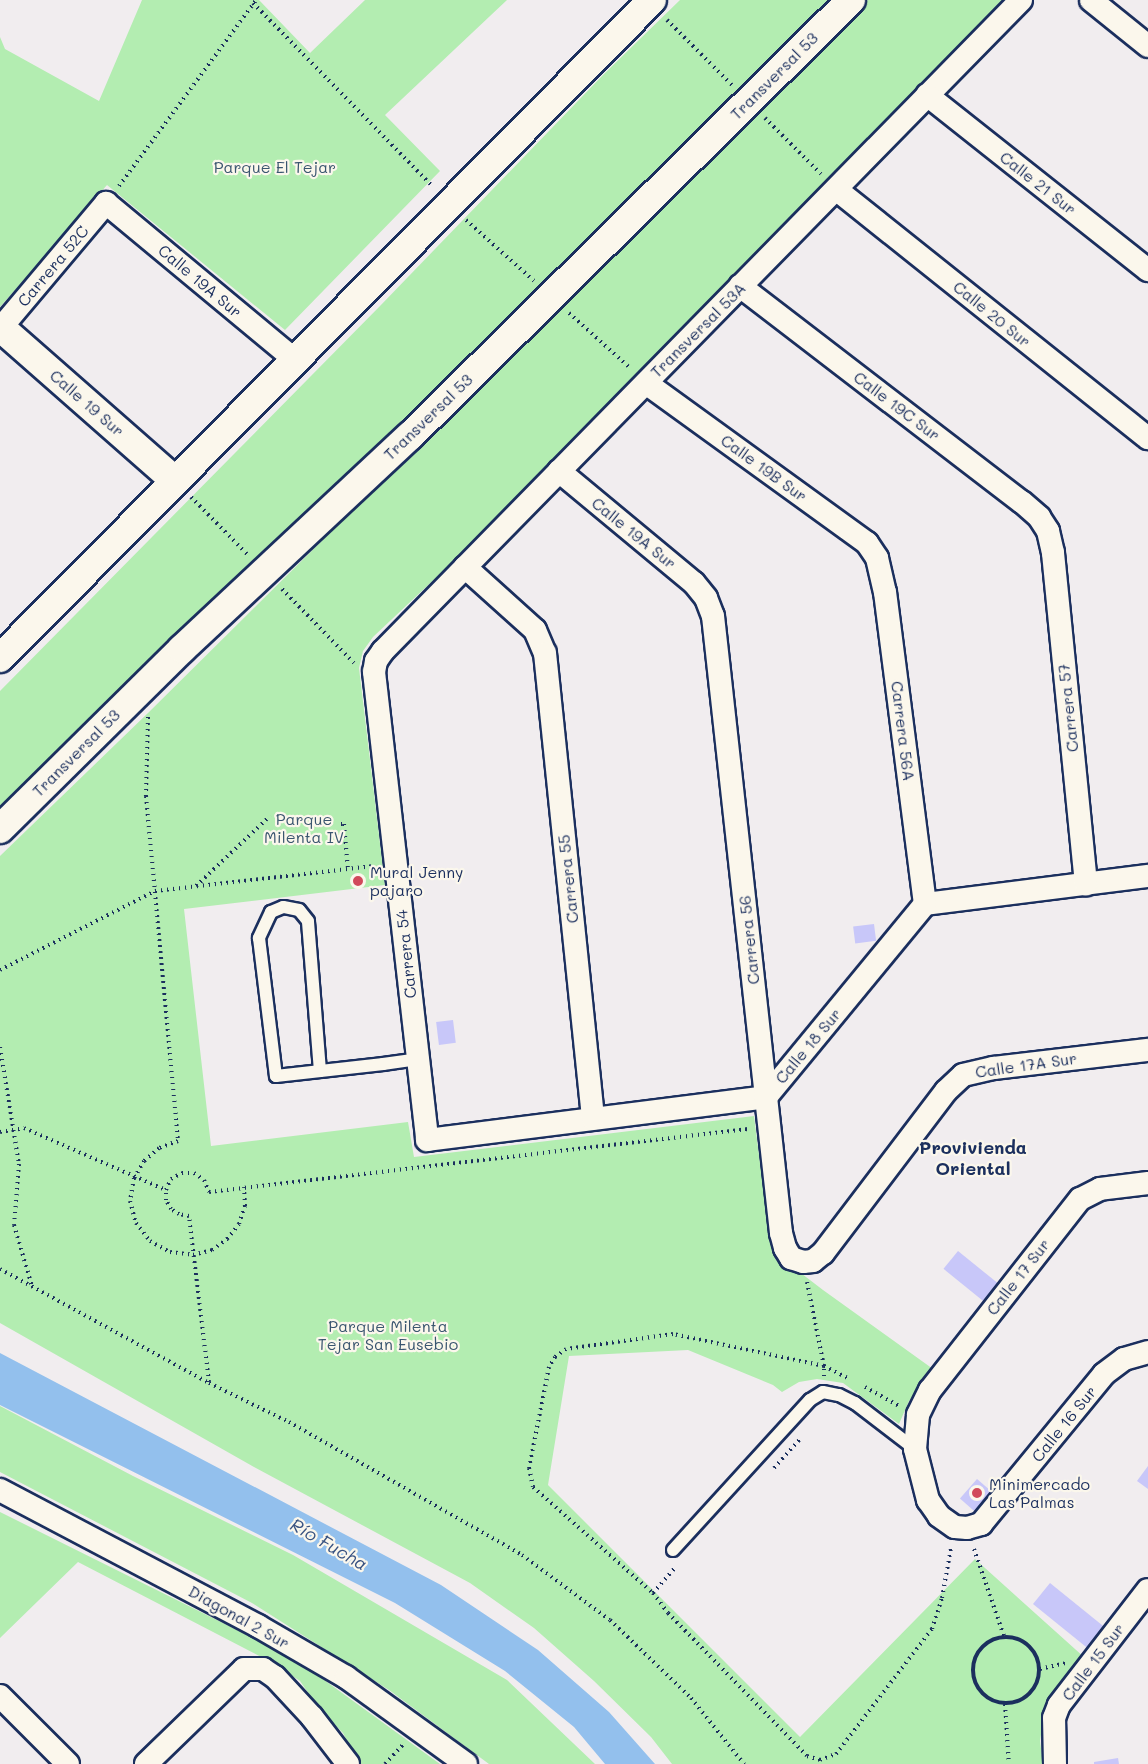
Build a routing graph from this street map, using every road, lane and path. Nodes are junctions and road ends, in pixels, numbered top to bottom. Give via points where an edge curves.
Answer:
1 (850, 0) edge
2 (1021, 0) edge
3 (1091, 0) edge
4 (650, 1) edge
5 (254, 2) edge
6 (1148, 46) edge
7 (927, 96) junction
8 (837, 190) junction
9 (106, 203) junction
10 (449, 204) junction
11 (1148, 270) edge
12 (740, 286) junction
13 (0, 328) edge
14 (294, 359) junction
15 (646, 383) junction
16 (1148, 438) edge
17 (559, 471) junction
18 (174, 480) junction
19 (1048, 531) joint
20 (877, 558) joint
21 (465, 567) junction
22 (706, 598) joint
23 (0, 658) edge
24 (376, 661) joint
25 (148, 713) dead end
26 (270, 816) dead end
27 (341, 824) dead end
28 (0, 829) edge
29 (395, 864) junction
30 (348, 869) junction
31 (1148, 876) edge
32 (1086, 884) junction
33 (195, 887) junction
34 (155, 891) junction
35 (925, 904) junction
36 (0, 970) edge
37 (0, 1047) edge
38 (1148, 1050) edge
39 (418, 1059) junction
40 (320, 1071) junction
41 (766, 1097) junction
42 (593, 1119) junction
43 (769, 1127) junction
44 (14, 1130) junction
45 (0, 1132) edge
46 (427, 1140) joint
47 (134, 1178) junction
48 (1148, 1183) edge
49 (244, 1187) junction
50 (166, 1190) junction
51 (194, 1255) junction
52 (808, 1261) junction
53 (0, 1269) edge
54 (32, 1286) junction
55 (1148, 1352) edge
56 (824, 1366) junction
57 (209, 1383) junction
58 (918, 1415) junction
59 (915, 1449) junction
60 (0, 1490) edge
61 (961, 1527) junction
62 (673, 1550) dead end
63 (1148, 1590) edge
64 (1004, 1636) junction
65 (0, 1696) edge
66 (1005, 1704) junction
67 (68, 1764) edge
68 (146, 1764) edge
69 (348, 1764) edge
70 (466, 1764) edge
71 (744, 1764) edge
72 (1009, 1764) edge
73 (1055, 1764) edge

1 - 28 street, Transversal 53 via 410,436 182,650
2 - 7 street, Transversal 53A
3 - 6 street
4 - 10 street
5 - 9 path
5 - 10 path
7 - 8 street, Transversal 53A
7 - 11 street, Calle 21 Sur
8 - 12 street, Transversal 53A
8 - 16 street, Calle 20 Sur
9 - 13 street, Carrera 52C
9 - 14 street, Calle 19A Sur
10 - 14 street
12 - 15 street, Transversal 53A
12 - 19 street, Calle 19C Sur via 1022,502
13 - 18 street, Calle 19 Sur
14 - 18 street
15 - 17 street, Transversal 53A
15 - 20 street, Calle 19B Sur via 867,543
17 - 21 street, Transversal 53A
17 - 22 street, Calle 19A Sur via 694,583
18 - 23 street
19 - 32 street, Carrera 57
20 - 35 street, Carrera 56A via 884,582
21 - 24 street, Transversal 53A
21 - 42 street, Carrera 55 via 535,630 545,653
22 - 41 street, Carrera 56 via 713,616
24 - 29 street, Carrera 54 via 374,672
25 - 34 path via 146,796
26 - 33 path
27 - 30 path
29 - 30 path
29 - 39 street, Carrera 54
30 - 33 path
31 - 32 street
32 - 35 street
33 - 34 path
34 - 36 path
34 - 47 path via 178,1141 159,1148 144,1161
35 - 41 street, Calle 18 Sur
37 - 44 path
38 - 52 street, Calle 17A Sur via 963,1075 946,1090 823,1253
39 - 40 lane
39 - 46 street, Carrera 54
40 - 40 lane via 308,921 299,910 283,907 271,912 259,938 276,1076
41 - 42 street, Calle 18 Sur
41 - 43 street, Carrera 56
42 - 46 street, Calle 18 Sur
43 - 49 path
43 - 52 street, Carrera 56 via 784,1248 791,1258
44 - 45 path
44 - 47 path via 24,1128
44 - 54 path via 19,1164 14,1225
47 - 50 path
47 - 51 path via 130,1201 136,1223 150,1241 170,1252
48 - 58 street, Calle 17 Sur via 1100,1189 1080,1199 930,1390
49 - 50 path via 209,1192 204,1180 194,1173 182,1173 171,1179
49 - 51 path via 245,1206 228,1239 212,1250
50 - 51 path via 171,1209 189,1216
51 - 57 path
52 - 56 path
53 - 54 path
54 - 57 path
55 - 61 street, Calle 16 Sur via 1124,1359 1104,1374 992,1513 981,1524
56 - 58 path
56 - 61 path via 673,1334 566,1349 549,1367 529,1468 533,1487 652,1593 807,1756 820,1760 837,1754 932,1629
57 - 71 path via 289,1422 522,1555 618,1628 691,1698
58 - 59 street
59 - 61 street via 928,1500 939,1516
59 - 62 lane via 855,1403 823,1392 810,1400
60 - 70 street, Diagonal 2 Sur via 258,1626 346,1677
61 - 64 path
63 - 73 street, Calle 15 Sur via 1059,1705 1054,1718
64 - 66 path via 984,1645 977,1654 973,1676 984,1695
64 - 66 path via 1025,1642 1033,1649 1040,1669 1033,1690
65 - 67 street
66 - 72 path
68 - 69 street via 244,1669 263,1669 275,1677

